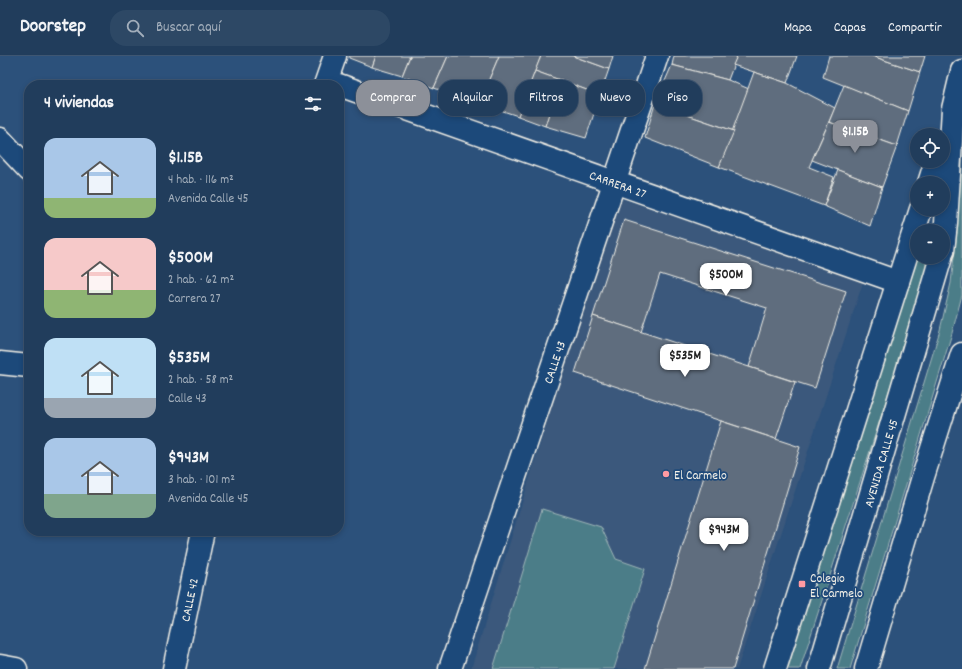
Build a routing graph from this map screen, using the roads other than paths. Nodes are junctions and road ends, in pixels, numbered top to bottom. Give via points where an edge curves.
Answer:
1 (335, 56) edge
2 (657, 56) edge
3 (962, 71) edge
4 (332, 80) edge
5 (344, 88) edge
6 (953, 109) junction
7 (947, 128) edge
8 (0, 139) edge
9 (24, 165) edge
10 (615, 182) junction
11 (919, 216) edge
12 (946, 224) edge
13 (939, 264) edge
14 (898, 282) junction
15 (962, 354) edge
16 (0, 363) edge
17 (24, 365) edge
18 (202, 536) edge
19 (0, 666) edge
20 (16, 669) edge
21 (174, 669) edge
22 (450, 669) edge
23 (775, 669) edge
24 (819, 669) edge
25 (866, 669) edge

1 - 4 street
2 - 10 street, CALLE 43
3 - 6 street
5 - 10 street, CARRERA 27
6 - 7 street
6 - 12 street
8 - 9 street
10 - 14 street, CARRERA 27
10 - 22 street, CALLE 43
11 - 14 street
13 - 24 street, AVENIDA CALLE 45
14 - 23 street
15 - 25 street
16 - 17 street
18 - 21 street, CALLE 42
19 - 20 street

